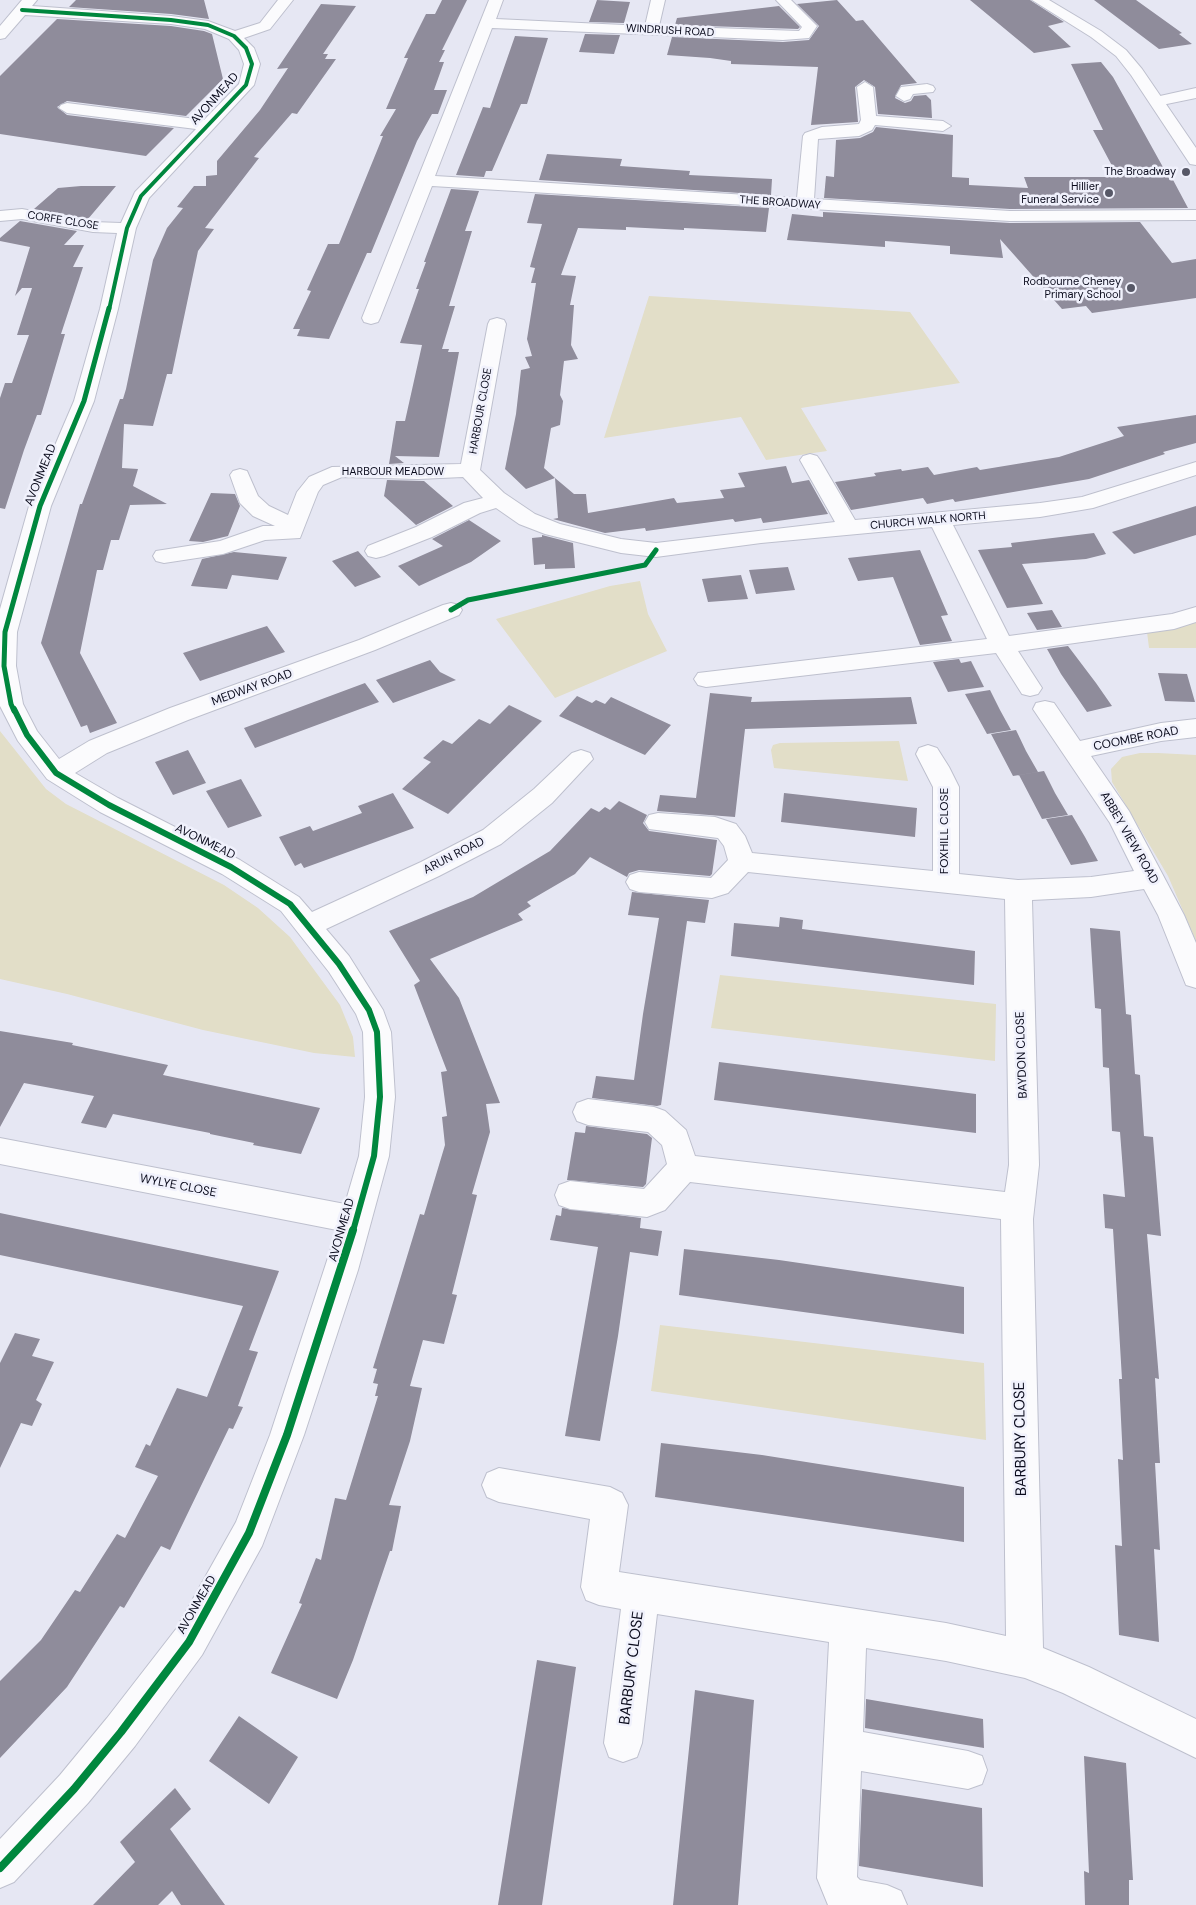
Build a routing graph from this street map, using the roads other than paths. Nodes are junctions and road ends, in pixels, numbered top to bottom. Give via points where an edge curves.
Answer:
1 (286, 0) edge
2 (496, 0) edge
3 (658, 0) edge
4 (783, 0) edge
5 (1039, 0) edge
6 (26, 5) edge
7 (486, 23) junction
8 (651, 30) junction
9 (0, 35) edge
10 (234, 36) junction
11 (865, 87) dead end
12 (927, 89) dead end
13 (1196, 93) edge
14 (1157, 101) junction
15 (67, 108) dead end
16 (868, 116) junction
17 (906, 123) junction
18 (206, 125) junction
19 (943, 126) dead end
20 (1196, 160) edge
21 (424, 180) junction
22 (805, 204) junction
23 (0, 216) edge
24 (1196, 216) edge
25 (127, 228) junction
26 (372, 318) dead end
27 (496, 324) dead end
28 (810, 460) dead end
29 (1196, 468) edge
30 (470, 470) junction
31 (240, 475) dead end
32 (499, 500) junction
33 (940, 520) junction
34 (294, 528) junction
35 (849, 528) junction
36 (656, 550) joint
37 (376, 551) dead end
38 (164, 556) dead end
39 (451, 610) dead end
40 (1196, 614) edge
41 (2, 632) edge
42 (1002, 645) junction
43 (706, 679) dead end
44 (1030, 688) dead end
45 (1045, 709) dead end
46 (1196, 728) edge
47 (1076, 751) junction
48 (928, 754) dead end
49 (581, 760) dead end
50 (56, 772) junction
51 (658, 822) dead end
52 (742, 862) junction
53 (1153, 878) junction
54 (640, 882) dead end
55 (946, 883) junction
56 (1018, 890) junction
57 (309, 925) junction
58 (1196, 977) edge
59 (588, 1112) dead end
60 (0, 1151) edge
61 (683, 1168) junction
62 (570, 1195) dead end
63 (1018, 1213) junction
64 (356, 1220) junction
65 (498, 1485) dead end
66 (641, 1594) junction
67 (848, 1626) junction
68 (1025, 1659) junction
69 (1196, 1738) edge
70 (623, 1743) dead end
71 (842, 1748) junction
72 (968, 1770) dead end
73 (0, 1868) edge
74 (887, 1905) edge

1 - 10 street via 265,26
2 - 7 street
3 - 8 street
4 - 8 street, WINDRUSH ROAD via 810,26 804,35
5 - 14 street via 1121,53
6 - 9 street
6 - 10 street, AVONMEAD via 193,22 219,28
7 - 8 street, WINDRUSH ROAD
7 - 21 street
10 - 18 street, AVONMEAD via 246,48 252,64 250,74 246,85
11 - 16 street
12 - 17 street via 907,90 904,100
13 - 14 street
14 - 20 street
15 - 18 street, AVONMEAD
16 - 17 street
16 - 22 street via 866,127 859,131 822,132 811,136
17 - 19 street
18 - 25 street, AVONMEAD via 141,196
21 - 22 street, THE BROADWAY
21 - 26 street
22 - 24 street, THE BROADWAY via 1010,216
23 - 25 street, CORFE CLOSE via 22,214 93,227
25 - 41 street, AVONMEAD via 84,400 40,506
27 - 30 street, HARBOUR CLOSE
28 - 35 street
29 - 33 street, CHURCH WALK NORTH via 1084,503
30 - 32 street, HARBOUR CLOSE via 481,487
30 - 34 street, HARBOUR MEADOW via 418,473 352,470 327,474 308,492
31 - 34 street via 248,498 260,511
32 - 36 street, HARBOUR CLOSE via 527,519 553,529 621,546
32 - 37 street via 472,508
33 - 35 street, CHURCH WALK NORTH
33 - 42 street
34 - 38 street via 263,533 223,547
35 - 36 street, CHURCH WALK NORTH
39 - 50 street, MEDWAY ROAD via 367,646 98,747
40 - 42 street via 1174,621
41 - 50 street, AVONMEAD via 11,704 27,735
42 - 43 street
42 - 44 street
45 - 47 street, ABBEY VIEW ROAD
46 - 47 street, COOMBE ROAD via 1161,732
47 - 53 street, ABBEY VIEW ROAD via 1120,818
48 - 55 street, FOXHILL CLOSE via 946,787
49 - 57 street, ARUN ROAD via 492,837
50 - 57 street, AVONMEAD via 109,805 247,876 290,904
51 - 52 street via 727,831 736,843
52 - 54 street via 719,886 712,888
52 - 55 street
53 - 56 street via 1091,887
53 - 58 street, ABBEY VIEW ROAD
55 - 56 street
56 - 63 street, BAYDON CLOSE via 1024,1155
57 - 64 street, AVONMEAD via 357,990 377,1032 378,1131
59 - 61 street via 654,1120 675,1139
60 - 64 street, WYLYE CLOSE
61 - 62 street via 654,1200 647,1203
61 - 63 street
63 - 68 street, BARBURY CLOSE
64 - 73 street, AVONMEAD via 326,1322 287,1435 249,1533 222,1585 189,1642 121,1732 74,1789
65 - 66 street, BARBURY CLOSE via 610,1505 599,1587
66 - 67 street, BARBURY CLOSE
66 - 70 street, BARBURY CLOSE
67 - 68 street, BARBURY CLOSE
67 - 71 street
68 - 69 street, BARBURY CLOSE
71 - 72 street
71 - 74 street via 837,1878 843,1892 850,1898

